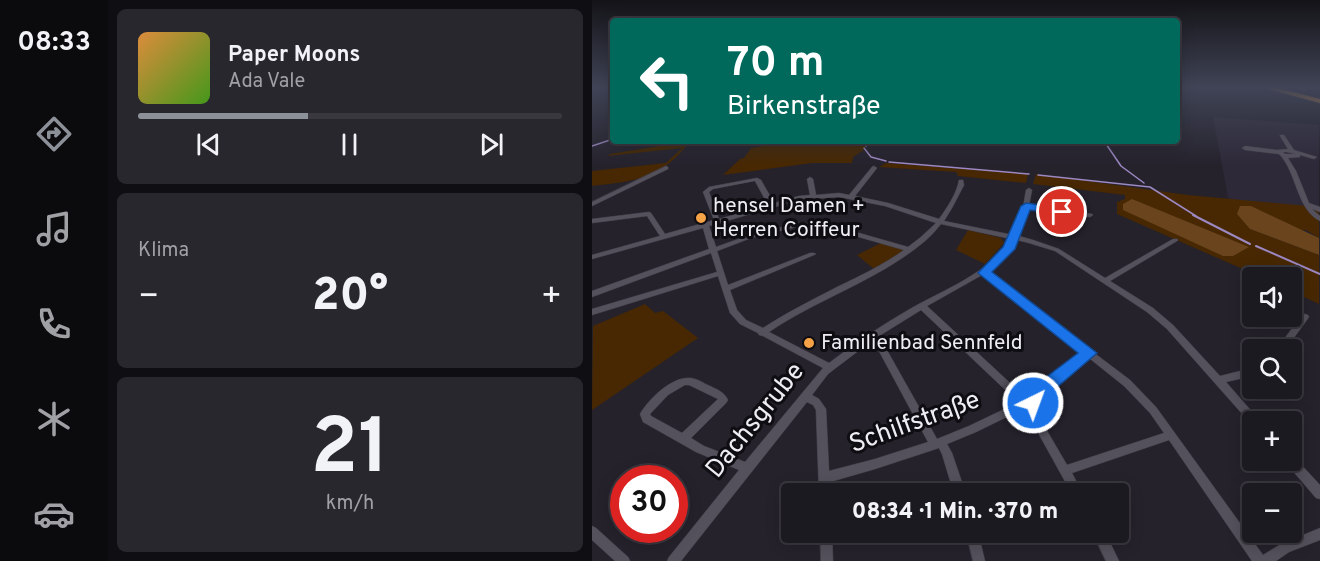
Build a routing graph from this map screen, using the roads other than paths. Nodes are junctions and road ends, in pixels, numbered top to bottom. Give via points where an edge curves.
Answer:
1 (1282, 136) dead end
2 (1245, 148) dead end
3 (1283, 150) junction
4 (1295, 156) junction
5 (1317, 157) edge
6 (666, 168) dead end
7 (874, 168) dead end
8 (810, 179) dead end
9 (961, 181) dead end
10 (1028, 190) dead end
11 (813, 196) junction
12 (851, 197) junction
13 (592, 204) edge
14 (771, 204) junction
15 (1307, 204) junction
16 (1026, 206) junction
17 (1320, 210) edge
18 (1090, 215) dead end
19 (1320, 219) edge
20 (592, 220) edge
21 (717, 221) junction
22 (940, 222) junction
23 (705, 225) junction
24 (664, 237) junction
25 (1015, 238) junction
26 (1175, 240) dead end
27 (907, 249) junction
28 (714, 250) junction
29 (812, 254) dead end
30 (592, 257) edge
31 (721, 273) junction
32 (984, 273) junction
33 (1105, 281) junction
34 (727, 288) junction
35 (592, 294) edge
36 (922, 306) junction
37 (592, 312) edge
38 (1305, 317) dead end
39 (762, 333) junction
40 (875, 336) junction
41 (1288, 339) edge
42 (1089, 353) junction
43 (830, 367) junction
44 (1242, 374) edge
45 (1220, 380) junction
46 (806, 398) junction
47 (1025, 403) junction
48 (1247, 411) edge
49 (1171, 435) junction
50 (683, 439) junction
51 (938, 444) junction
52 (747, 468) junction
53 (1066, 470) junction
54 (1300, 471) edge
55 (824, 478) junction
56 (824, 483) edge
57 (957, 483) edge
58 (1072, 483) edge
59 (1320, 494) edge
60 (592, 532) edge
61 (1320, 534) edge
62 (826, 543) edge
63 (975, 543) edge
64 (1104, 543) edge
65 (624, 561) edge
66 (673, 561) edge
67 (827, 561) edge
68 (979, 561) edge
69 (1113, 561) edge
70 (1260, 561) edge
71 (1265, 561) edge

1 - 3 street
2 - 3 street
3 - 4 street
3 - 4 street
4 - 5 street
4 - 15 street
6 - 13 street
7 - 12 street
8 - 11 street
9 - 22 street
10 - 16 street, Dachsgrube
11 - 12 street
11 - 14 street
12 - 22 street
14 - 21 street
14 - 21 street via 755,179 711,188 706,192
15 - 17 street
15 - 19 street via 1312,216
16 - 18 street
16 - 25 street, Dachsgrube
20 - 24 street via 649,214
21 - 23 street
22 - 25 street
22 - 27 street
23 - 24 street
23 - 28 street
24 - 30 street
25 - 32 street, Dachsgrube
25 - 33 street via 1057,250
26 - 33 street
27 - 28 street via 811,224 768,231
27 - 39 street
28 - 31 street
28 - 35 street
29 - 34 street
31 - 34 street
31 - 37 street
32 - 36 street, Dachsgrube
32 - 42 street
33 - 45 street via 1163,321
34 - 39 street via 733,312
36 - 40 street, Dachsgrube
36 - 47 street
38 - 41 street
39 - 43 street
40 - 43 street, Dachsgrube
40 - 51 street
42 - 47 street, Schilfstraße
42 - 49 street via 1127,383
43 - 46 street, Dachsgrube
44 - 45 street
45 - 48 street
46 - 52 street, Dachsgrube
46 - 55 street via 821,409
47 - 51 street, Schilfstraße
47 - 53 street
49 - 53 street
49 - 70 street
50 - 50 street via 723,400 690,381 677,385 645,414 647,419
50 - 52 street
51 - 55 street, Schilfstraße via 886,463
51 - 57 street via 947,453
52 - 66 street, Dachsgrube
53 - 58 street
54 - 59 street
55 - 56 street
60 - 65 street
61 - 71 street
62 - 67 street
63 - 68 street
64 - 69 street

